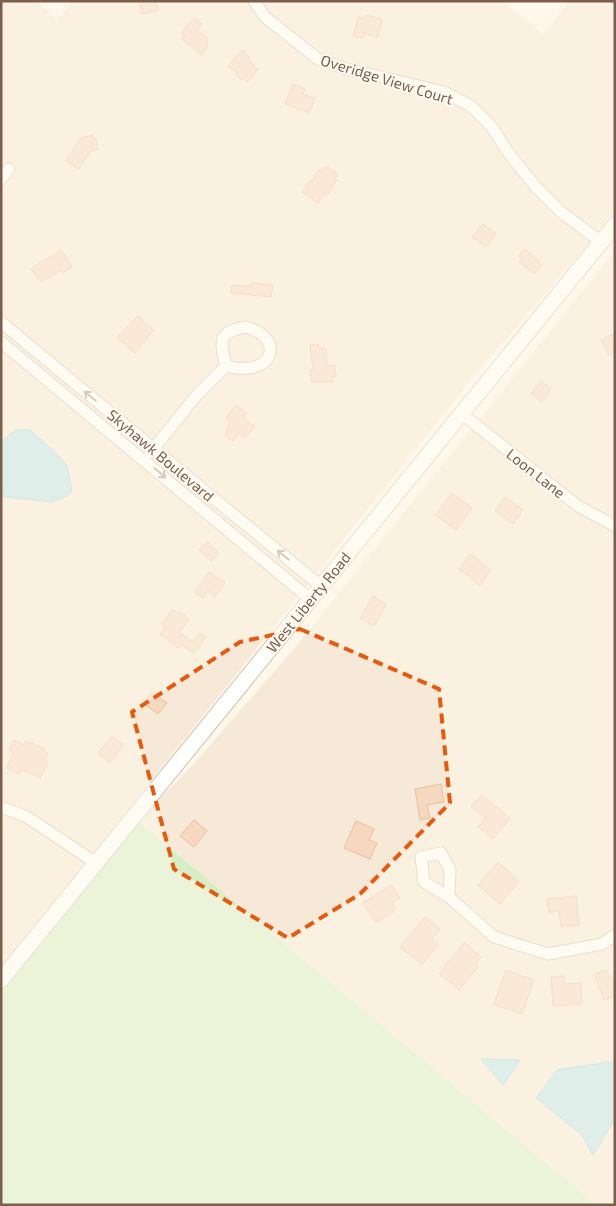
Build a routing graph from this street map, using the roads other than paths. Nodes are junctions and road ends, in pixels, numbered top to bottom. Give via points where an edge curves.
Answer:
1 (254, 1) edge
2 (615, 225) edge
3 (601, 242) junction
4 (1, 322) edge
5 (1, 342) edge
6 (226, 366) junction
7 (462, 414) junction
8 (154, 448) junction
9 (144, 460) junction
10 (615, 526) edge
11 (321, 586) junction
12 (310, 599) junction
13 (1, 807) edge
14 (96, 863) junction
15 (449, 897) dead end
16 (615, 935) edge
17 (1, 980) edge

1 - 3 street, Overidge View Court via 265,17 318,59 444,92 471,106 491,126 535,186 561,212
2 - 3 main road, West Liberty Road
3 - 7 main road, West Liberty Road
8 -> 4 street, Skyhawk Boulevard
5 - 9 street, Skyhawk Boulevard
6 - 6 street via 240,370 263,365 269,356 267,338 246,327 232,329 221,344
6 - 8 street via 196,396
7 - 10 street, Loon Lane via 578,506
7 - 11 main road, West Liberty Road
8 - 9 street
11 -> 8 street, Skyhawk Boulevard
9 -> 12 street, Skyhawk Boulevard
11 - 12 main road, West Liberty Road
12 - 14 main road, West Liberty Road
13 - 14 street via 27,817
14 - 17 main road, West Liberty Road
15 - 16 street via 494,937 548,954 602,944

